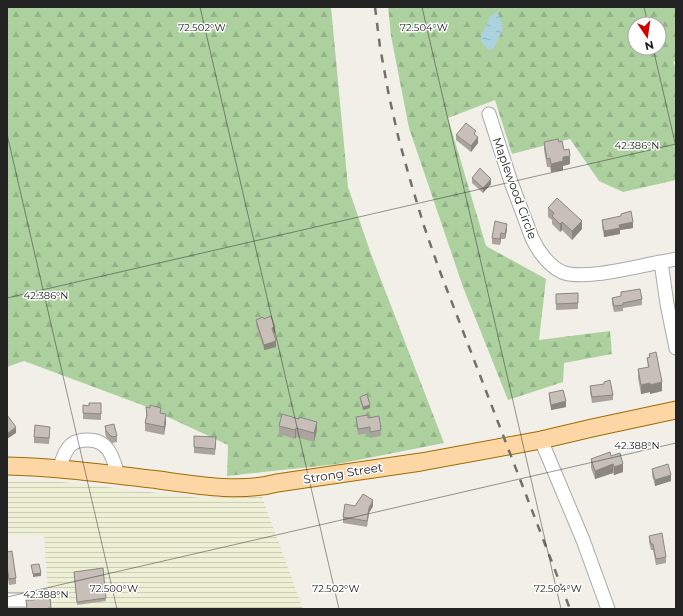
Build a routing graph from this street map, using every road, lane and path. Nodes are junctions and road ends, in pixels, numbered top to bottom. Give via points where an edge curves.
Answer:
1 (489, 114) dead end
2 (676, 259) edge
3 (661, 262) junction
4 (676, 348) edge
5 (676, 410) edge
6 (541, 440) junction
7 (7, 466) edge
8 (59, 469) junction
9 (118, 475) junction
10 (33, 600) edge
11 (7, 601) edge
12 (8, 609) edge
13 (608, 609) edge

1 - 3 street, Maplewood Circle via 532,238 552,265 563,272 582,275
2 - 3 street, Maplewood Circle
3 - 4 street
5 - 6 main road, Strong Street
6 - 9 main road, Strong Street via 264,487 189,484
6 - 13 street via 583,540
7 - 8 main road, Strong Street
8 - 9 main road, Strong Street
8 - 9 street via 72,444 90,440 108,449
10 - 11 street
11 - 12 street

